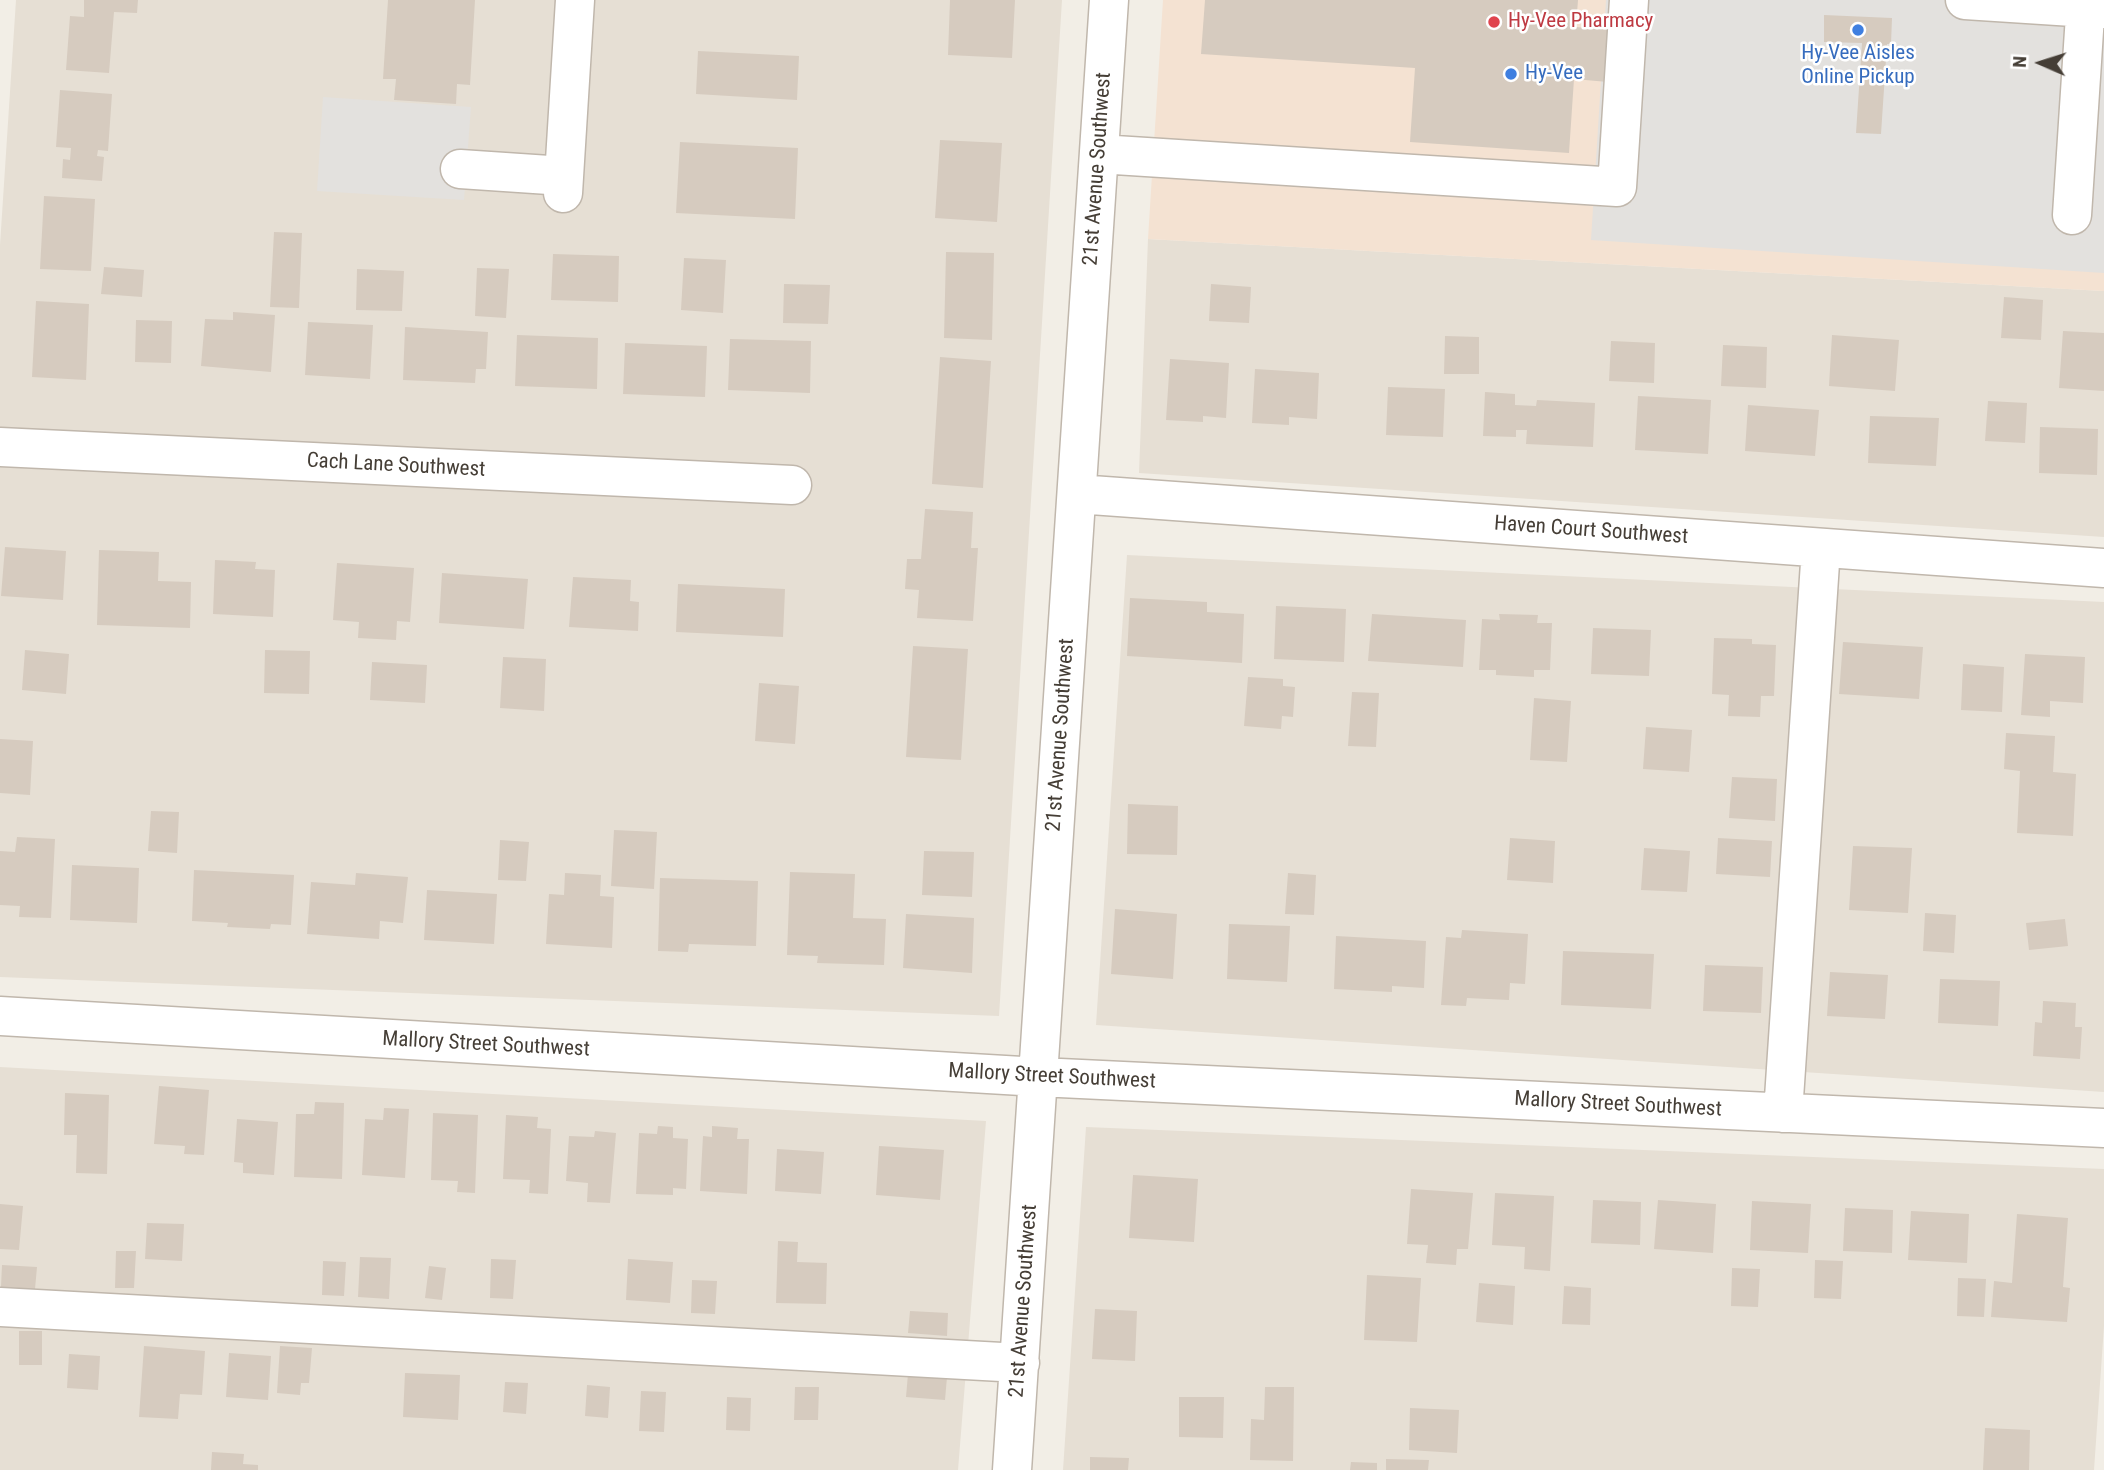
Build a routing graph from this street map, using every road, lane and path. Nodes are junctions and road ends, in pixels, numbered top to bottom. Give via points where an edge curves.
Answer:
1 (575, 0) edge
2 (1109, 0) edge
3 (1629, 0) edge
4 (1965, 0) edge
5 (2092, 5) edge
6 (1099, 154) junction
7 (460, 169) dead end
8 (2072, 215) dead end
9 (0, 447) edge
10 (792, 485) dead end
11 (1077, 494) junction
12 (1821, 548) junction
13 (2104, 568) edge
14 (0, 1016) edge
15 (1039, 1077) junction
16 (1783, 1113) junction
17 (2104, 1128) edge
18 (0, 1307) edge
19 (1020, 1363) junction
20 (1012, 1470) edge

1 - 7 street via 563,185
2 - 6 street, 21st Avenue Southwest
3 - 6 street via 1617,187
4 - 5 street
5 - 8 street
6 - 11 street, 21st Avenue Southwest
9 - 10 street, Cach Lane Southwest
11 - 12 street, Haven Court Southwest
11 - 15 street, 21st Avenue Southwest
12 - 13 street, Haven Court Southwest
12 - 16 street
14 - 15 street, Mallory Street Southwest
15 - 16 street, Mallory Street Southwest
15 - 19 street, 21st Avenue Southwest
16 - 17 street, Mallory Street Southwest
18 - 19 street
19 - 20 street, 21st Avenue Southwest

